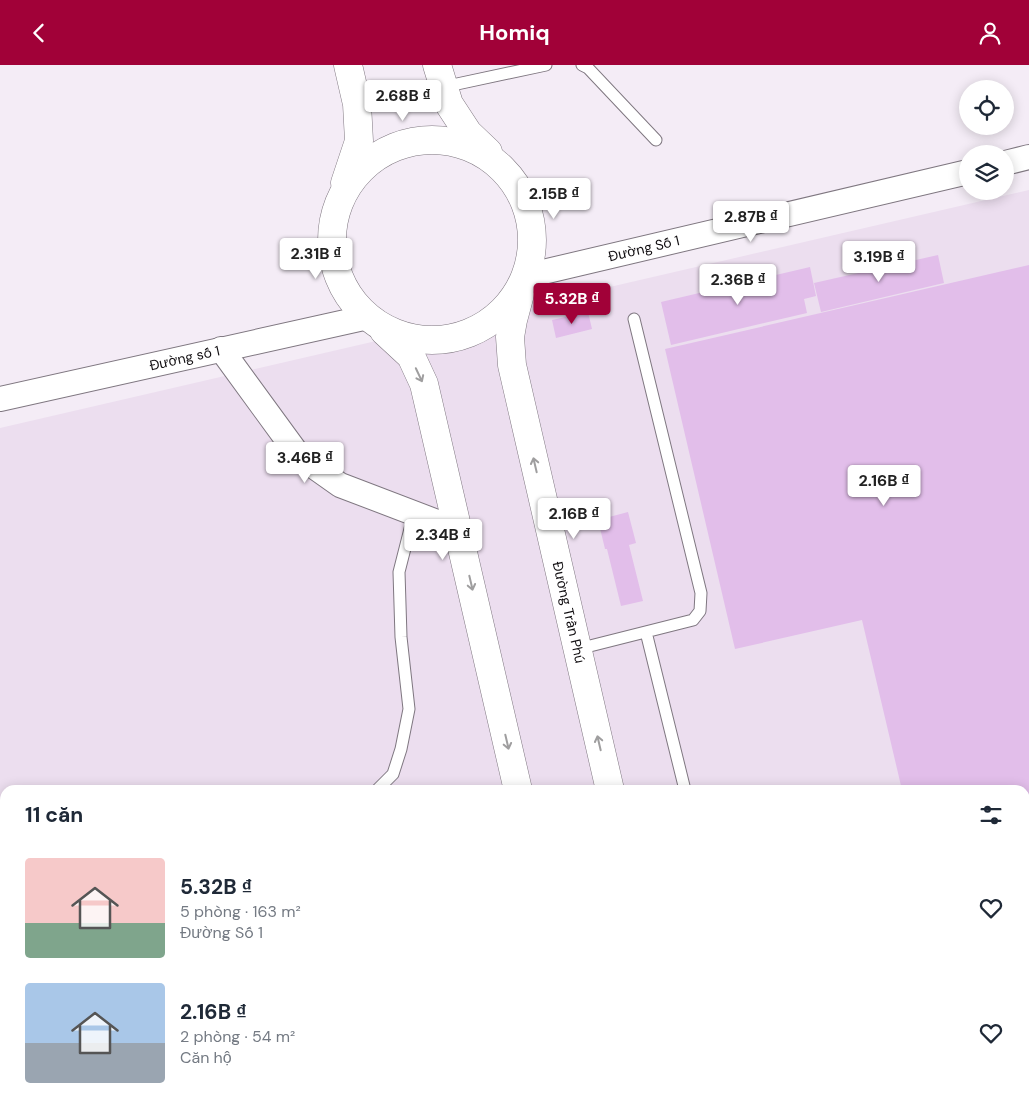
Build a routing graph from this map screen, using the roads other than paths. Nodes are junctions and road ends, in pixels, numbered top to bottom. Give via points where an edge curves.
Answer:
1 (348, 65) edge
2 (546, 65) edge
3 (582, 65) edge
4 (440, 76) edge
5 (656, 140) dead end
6 (1029, 157) edge
7 (1014, 161) edge
8 (501, 166) junction
9 (959, 174) edge
10 (336, 207) junction
11 (524, 282) junction
12 (634, 319) dead end
13 (372, 321) junction
14 (221, 349) junction
15 (0, 399) edge
16 (414, 513) junction
17 (458, 530) junction
18 (646, 632) junction
19 (578, 649) junction
20 (381, 785) edge
21 (517, 785) edge
22 (609, 785) edge
23 (684, 785) edge

1 - 10 main road via 357,104 359,141
2 - 4 lane
3 - 5 lane
4 - 8 main road via 449,104 468,133
6 - 7 street
8 - 10 main road via 470,146 441,139 408,142 377,155 356,174
8 - 11 main road, Đường Trần Phú via 522,192 533,223 533,257
9 - 11 street, Đường Số 1
10 - 13 main road via 331,240 336,273 352,302
11 - 13 main road via 498,317 474,333 441,341 408,338
19 -> 11 main road, Đường Trần Phú via 512,365 510,337
12 - 18 lane via 701,593 700,611 693,620
13 - 14 street, Đường số 1
13 -> 17 main road via 410,356 424,384
14 - 15 street, Đường số 1
14 - 16 street via 299,456 340,485
16 - 17 street
16 - 20 lane via 399,572 401,637 409,709 392,774
17 -> 21 main road
18 - 19 lane
18 - 23 lane
22 -> 19 main road, Đường Trần Phú

